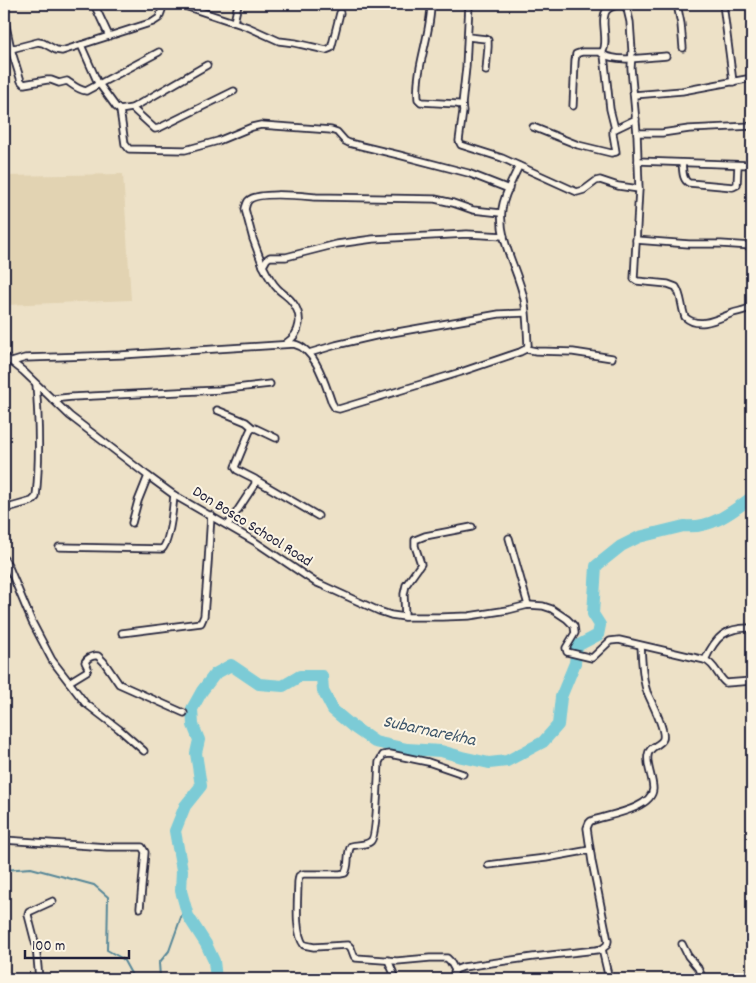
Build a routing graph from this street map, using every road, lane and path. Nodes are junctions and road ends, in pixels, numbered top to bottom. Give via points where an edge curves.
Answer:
1 (94, 4) edge
2 (164, 4) edge
3 (179, 4) edge
4 (238, 4) edge
5 (431, 4) edge
6 (469, 4) edge
7 (618, 4) edge
8 (623, 4) edge
9 (677, 4) edge
10 (723, 4) edge
11 (340, 13) dead end
12 (4, 17) edge
13 (234, 22) junction
14 (110, 36) junction
15 (468, 37) junction
16 (81, 45) junction
17 (11, 48) junction
18 (684, 48) dead end
19 (159, 52) dead end
20 (602, 54) junction
21 (666, 56) dead end
22 (631, 58) junction
23 (207, 65) dead end
24 (486, 71) dead end
25 (752, 78) edge
26 (733, 82) junction
27 (98, 84) junction
28 (234, 90) dead end
29 (634, 96) junction
30 (462, 106) junction
31 (573, 106) dead end
32 (132, 108) junction
33 (120, 110) junction
34 (636, 120) junction
35 (752, 126) edge
36 (533, 127) dead end
37 (615, 129) junction
38 (637, 133) junction
39 (638, 161) junction
40 (682, 163) junction
41 (738, 165) junction
42 (752, 165) edge
43 (519, 166) junction
44 (509, 189) junction
45 (639, 189) junction
46 (502, 214) junction
47 (504, 236) junction
48 (636, 240) junction
49 (752, 246) edge
50 (263, 266) junction
51 (752, 307) edge
52 (525, 313) junction
53 (285, 344) junction
54 (526, 349) junction
55 (309, 354) junction
56 (4, 356) edge
57 (612, 358) dead end
58 (12, 362) junction
59 (36, 384) junction
60 (270, 384) dead end
61 (52, 399) junction
62 (217, 410) dead end
63 (253, 428) junction
64 (276, 438) dead end
65 (148, 476) junction
66 (256, 480) junction
67 (174, 495) junction
68 (4, 508) edge
69 (211, 515) junction
70 (318, 516) dead end
71 (132, 523) dead end
72 (228, 526) junction
73 (472, 527) dead end
74 (509, 538) dead end
75 (59, 547) dead end
76 (4, 559) edge
77 (528, 605) junction
78 (405, 617) junction
79 (752, 628) edge
80 (122, 633) dead end
81 (641, 646) junction
82 (706, 660) junction
83 (752, 681) edge
84 (69, 682) junction
85 (184, 713) dead end
86 (144, 751) dead end
87 (463, 774) dead end
88 (4, 840) edge
89 (590, 850) junction
90 (488, 865) dead end
91 (52, 901) dead end
92 (140, 908) dead end
93 (682, 944) dead end
94 (602, 949) junction
95 (388, 960) junction
96 (455, 970) junction
97 (38, 979) edge
98 (396, 979) edge
99 (452, 979) edge
100 (609, 979) edge
101 (703, 979) edge

1 - 14 street
2 - 14 street via 159,18 153,22
3 - 13 street
4 - 13 street
5 - 30 street via 418,99 420,102
6 - 15 street
7 - 20 street via 604,15 606,45
8 - 22 street via 630,22
9 - 18 street
10 - 26 street
11 - 13 street via 331,48 326,50 279,41
12 - 17 street
14 - 16 street
15 - 24 street via 488,40
15 - 30 street
16 - 17 street via 59,51 38,42
16 - 27 street
17 - 27 street via 24,84 67,81 86,91
19 - 27 street
20 - 22 street
20 - 31 street via 576,54
20 - 37 street
21 - 22 street
22 - 29 street
23 - 32 street
25 - 26 street
26 - 29 street
27 - 33 street
28 - 32 street via 155,129
29 - 34 street
30 - 43 street via 461,145
32 - 33 street
33 - 44 street via 125,144 129,149 192,149 256,126 320,128 338,132 349,143 468,173
34 - 37 street
34 - 38 street
35 - 38 street
36 - 37 street via 611,154 616,152
38 - 39 street
39 - 40 street
39 - 45 street
40 - 41 street
40 - 41 street via 684,180 689,183 734,187 737,185
41 - 42 street
43 - 44 street
43 - 45 street via 577,192 600,180
44 - 46 street
45 - 48 street
46 - 47 street
46 - 50 street via 435,199 257,197 248,200 246,209
47 - 50 street via 392,237 352,242 286,257 270,257
47 - 52 street via 524,298
48 - 49 street
48 - 51 street via 634,279 676,287 688,320 706,322
50 - 53 street via 278,290 294,304 299,319 294,337
52 - 54 street
52 - 55 street via 499,314 375,336
53 - 55 street via 299,345
53 - 58 street via 25,358
54 - 55 street via 339,409 332,403
54 - 57 street
56 - 58 street, Don Bosco School Road
58 - 59 street, Don Bosco School Road
59 - 61 street, Don Bosco School Road
59 - 68 street via 36,497
60 - 61 street
61 - 65 street, Don Bosco School Road
62 - 63 street
63 - 64 street
63 - 66 street via 235,467
65 - 67 street, Don Bosco School Road
65 - 71 street
66 - 70 street
66 - 72 street
67 - 69 street, Don Bosco School Road
67 - 75 street via 169,530 162,549
69 - 72 street, Don Bosco School Road
69 - 80 street via 201,623
72 - 78 street, Don Bosco School Road via 315,582 379,611
73 - 78 street via 416,540 422,564 406,585
74 - 77 street
76 - 84 street via 52,660
77 - 78 street, Don Bosco School Road via 469,616
77 - 81 street via 552,609 574,626 576,633 566,650 572,654 593,658 614,640
79 - 82 street via 728,632 715,643
81 - 82 street
81 - 89 street via 647,691 664,736 648,753 652,793 637,807 589,823
82 - 83 street via 726,683
84 - 85 street via 87,671 86,661 98,656 119,684
84 - 86 street via 86,703
87 - 95 street via 428,762 390,754 383,756 379,762 372,840 351,846 345,873 303,874 298,878 298,928 304,944 314,947 348,945 355,958
88 - 92 street via 142,847 145,852
89 - 90 street
89 - 94 street via 608,941
91 - 97 street via 28,915 36,946
93 - 101 street
94 - 96 street
94 - 100 street
95 - 96 street via 447,958
95 - 98 street
96 - 99 street

